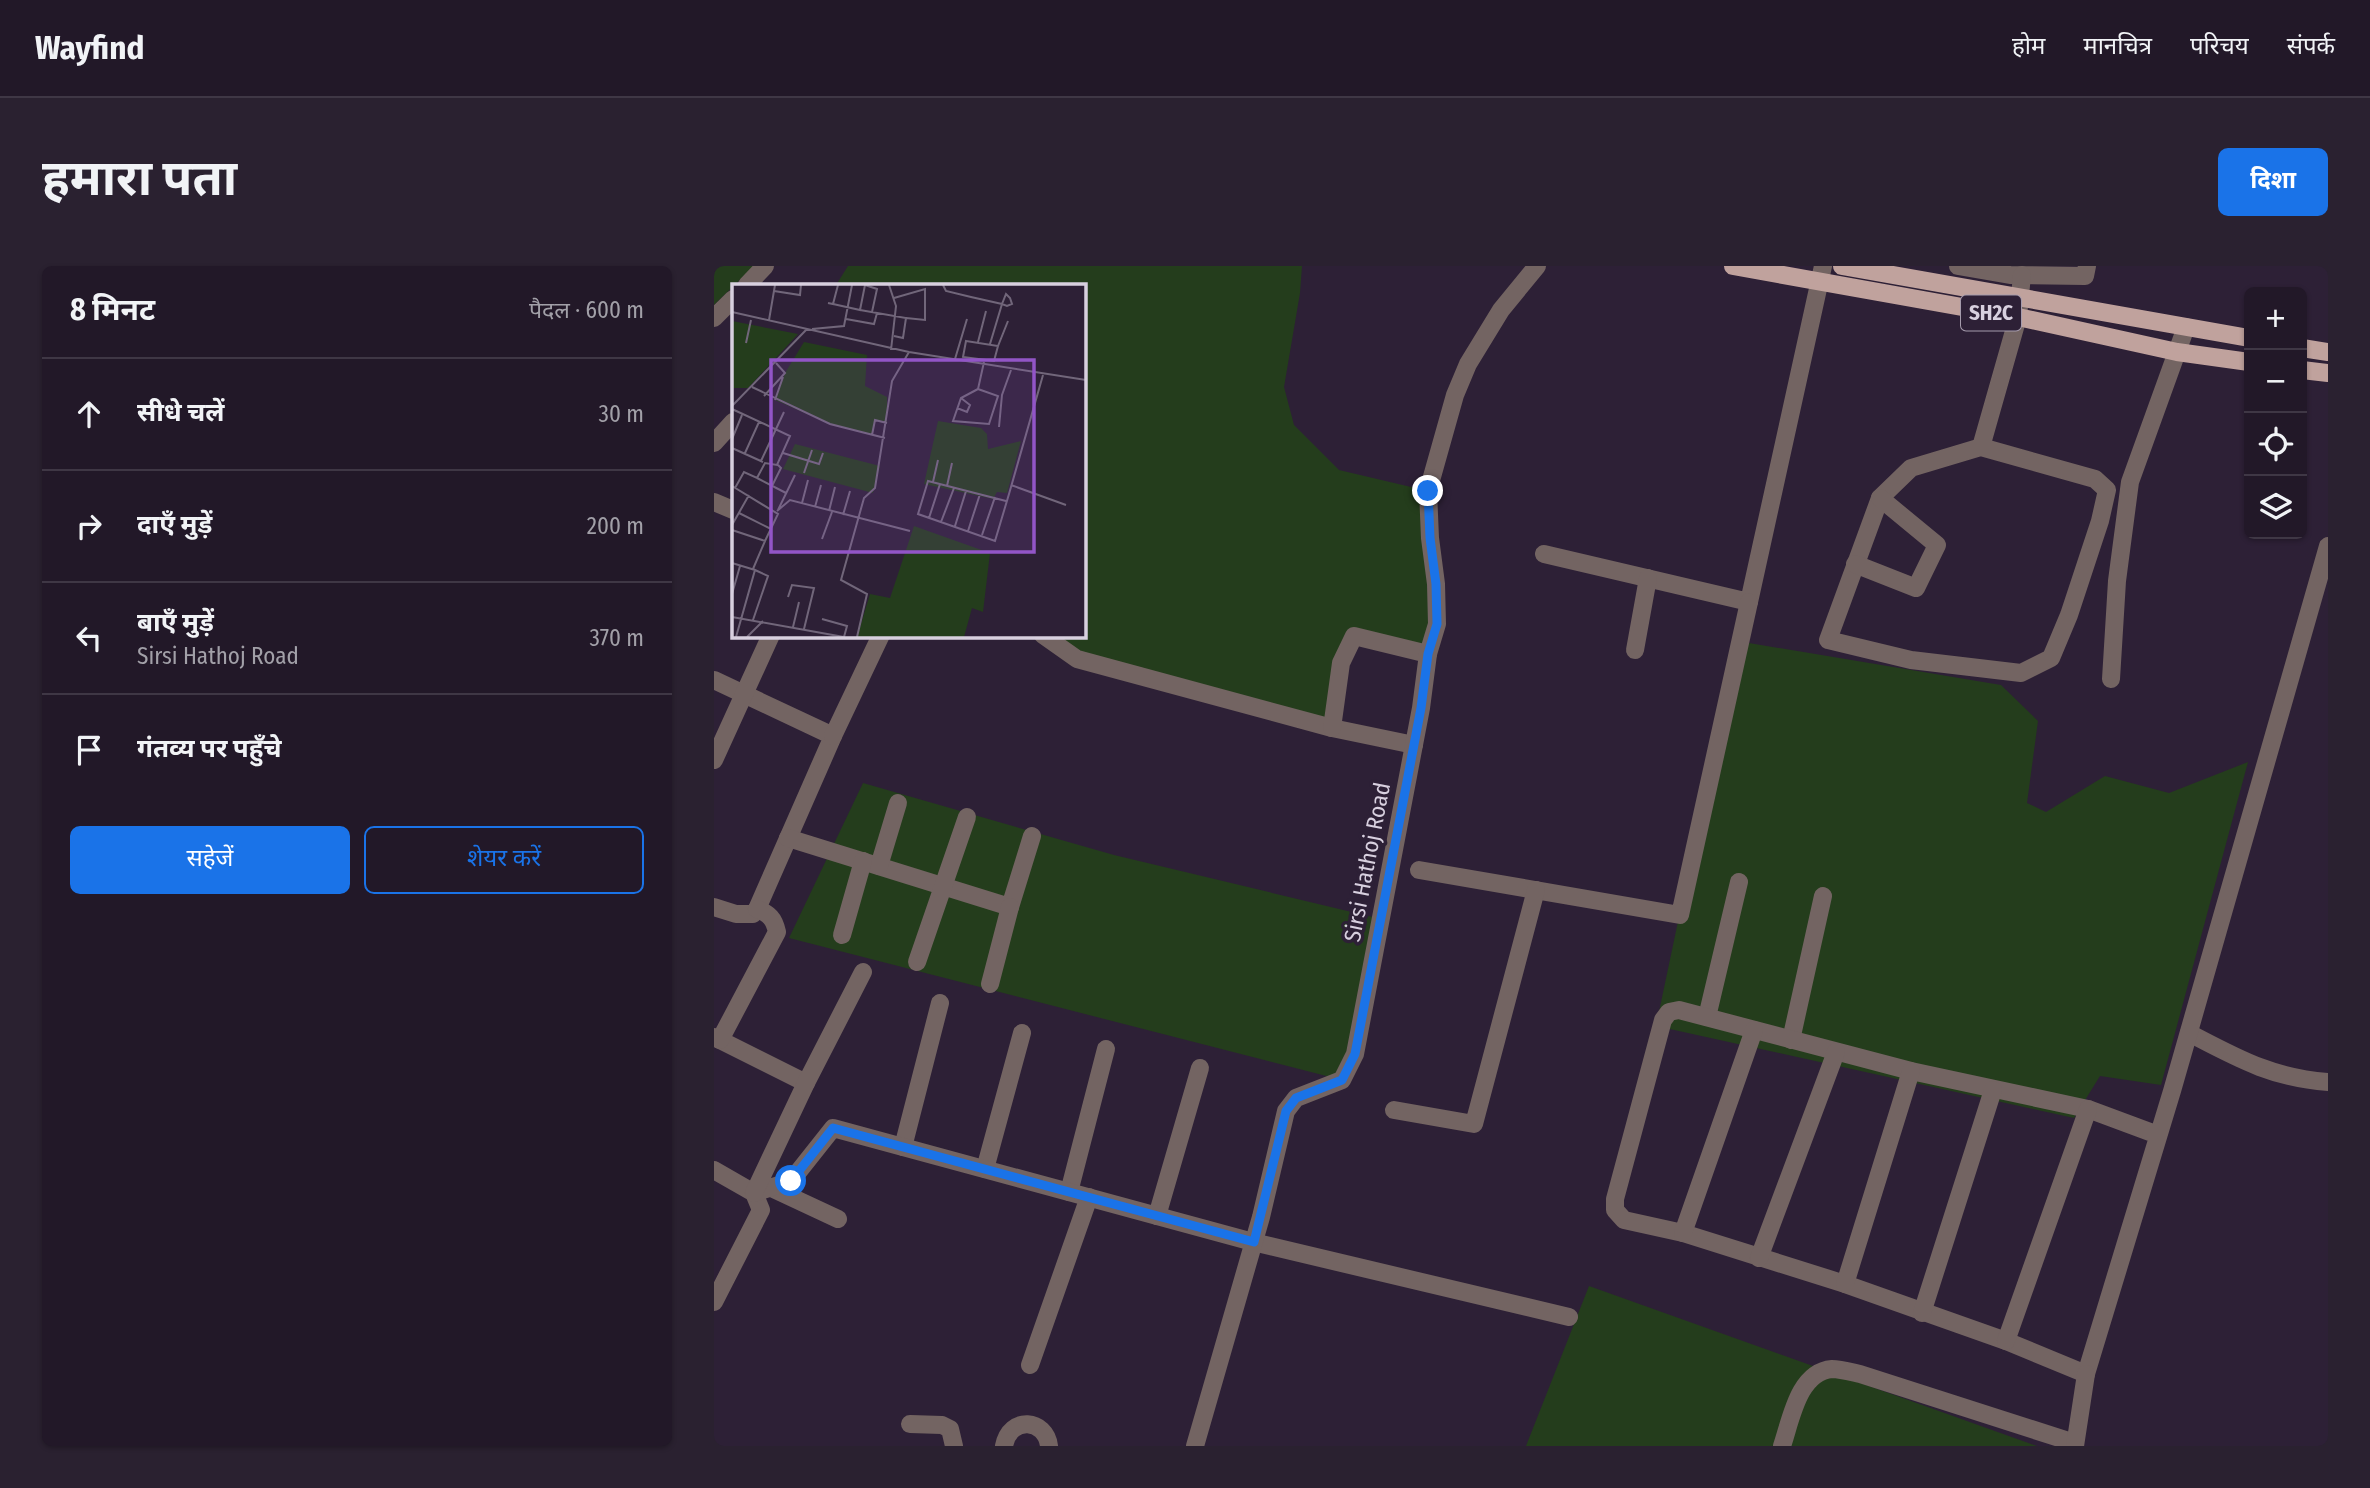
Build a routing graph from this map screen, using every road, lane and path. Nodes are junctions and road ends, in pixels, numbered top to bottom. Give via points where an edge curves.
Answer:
1 (765, 266) edge
2 (1537, 266) edge
3 (1733, 266) edge
4 (1843, 266) edge
5 (1958, 266) edge
6 (2087, 266) edge
7 (1821, 274) edge
8 (2022, 275) junction
9 (748, 284) edge
10 (2020, 298) junction
11 (732, 300) edge
12 (2018, 317) junction
13 (714, 318) edge
14 (2186, 327) junction
15 (2244, 337) edge
16 (2307, 349) edge
17 (2177, 352) junction
18 (2328, 352) edge
19 (2244, 361) edge
20 (2307, 371) edge
21 (2328, 373) edge
22 (732, 423) edge
23 (714, 443) edge
24 (1981, 447) junction
25 (1880, 498) junction
26 (714, 502) edge
27 (732, 510) edge
28 (2328, 546) edge
29 (1544, 554) dead end
30 (1855, 564) junction
31 (1648, 578) junction
32 (1749, 602) junction
33 (770, 637) edge
34 (880, 637) edge
35 (1046, 637) edge
36 (1635, 650) dead end
37 (1428, 654) junction
38 (714, 680) edge
39 (2111, 680) dead end
40 (745, 695) junction
41 (1332, 728) junction
42 (833, 736) junction
43 (1413, 745) junction
44 (714, 760) edge
45 (898, 803) dead end
46 (967, 817) dead end
47 (1032, 836) dead end
48 (788, 838) junction
49 (871, 864) junction
50 (1419, 870) dead end
51 (1739, 882) dead end
52 (942, 887) junction
53 (1536, 890) junction
54 (1823, 896) dead end
55 (714, 907) edge
56 (1010, 907) junction
57 (757, 909) junction
58 (842, 935) dead end
59 (917, 962) dead end
60 (863, 972) dead end
61 (990, 984) dead end
62 (940, 1003) dead end
63 (1707, 1017) junction
64 (1754, 1030) junction
65 (1022, 1033) dead end
66 (2189, 1033) junction
67 (717, 1038) edge
68 (1791, 1040) junction
69 (1106, 1049) dead end
70 (1836, 1052) junction
71 (1200, 1068) dead end
72 (1911, 1071) junction
73 (2328, 1082) edge
74 (806, 1083) junction
75 (1993, 1090) junction
76 (2088, 1109) junction
77 (1394, 1110) dead end
78 (2158, 1135) junction
79 (903, 1147) junction
80 (985, 1169) junction
81 (714, 1170) edge
82 (761, 1188) junction
83 (1069, 1192) junction
84 (1089, 1197) junction
85 (1157, 1216) junction
86 (838, 1219) dead end
87 (1683, 1233) junction
88 (1254, 1242) junction
89 (1759, 1258) junction
90 (1845, 1284) junction
91 (714, 1302) edge
92 (1922, 1313) junction
93 (1569, 1317) dead end
94 (2006, 1341) junction
95 (1030, 1365) dead end
96 (2086, 1374) junction
97 (910, 1424) dead end
98 (2075, 1444) edge
99 (954, 1446) edge
100 (1004, 1446) edge
101 (1049, 1446) edge
102 (1195, 1446) edge
103 (1782, 1446) edge

1 - 9 street
2 - 37 street, Sirsi Hathoj Road via 1501,310 1468,364 1428,491 1437,624
3 - 7 main road, SH2C
4 - 10 main road, SH2C
5 - 8 street
6 - 8 street via 2085,276
7 - 12 main road, SH2C
7 - 32 street
8 - 10 street
10 - 12 street
10 - 14 main road, SH2C
11 - 13 street
12 - 17 main road, SH2C
12 - 24 street
14 - 15 main road, SH2C
14 - 17 street
16 - 18 main road
17 - 19 main road, SH2C
17 - 39 street via 2130,482
20 - 21 main road
22 - 23 street
24 - 25 street via 1912,468
24 - 30 street via 2095,479 2107,489 2069,615 2051,658 2021,673 1911,660 1828,640
25 - 30 street
25 - 30 street via 1937,545 1916,588
26 - 27 street
28 - 66 street
29 - 31 street
31 - 32 street
31 - 36 street
32 - 53 street via 1679,915
33 - 40 street
34 - 42 street
35 - 41 street via 1077,659
37 - 41 street via 1354,636 1341,663
37 - 43 street, Sirsi Hathoj Road
38 - 40 street
40 - 42 street
40 - 44 street
41 - 43 street
42 - 48 street
43 - 88 street, Sirsi Hathoj Road via 1355,1054 1342,1080 1296,1098 1286,1111
45 - 49 street
46 - 52 street
47 - 56 street
48 - 49 street
48 - 57 street
49 - 52 street
49 - 58 street
50 - 53 street
51 - 63 street
52 - 56 street
52 - 59 street
53 - 77 street via 1474,1124
54 - 68 street
55 - 57 street via 736,914 752,914
56 - 61 street
57 - 67 street via 769,914 777,932
60 - 74 street
62 - 79 street
63 - 64 street
63 - 87 street via 1679,1010 1669,1012 1663,1020 1615,1199 1615,1210 1624,1220
64 - 68 street
64 - 87 street
65 - 80 street
66 - 73 street via 2252,1066 2306,1081
66 - 78 street
67 - 74 street
68 - 70 street
69 - 83 street
70 - 72 street
70 - 89 street
71 - 85 street
72 - 75 street
72 - 90 street
74 - 82 street
75 - 76 street
75 - 92 street
76 - 78 street
76 - 94 street
78 - 96 street
79 - 80 street
79 - 82 street via 833,1128 791,1181
80 - 83 street
81 - 82 street
82 - 86 street
82 - 91 street via 761,1210
83 - 84 street
84 - 85 street
84 - 95 street
85 - 88 street
87 - 89 street
88 - 93 street
88 - 102 street, Sirsi Hathoj Road
89 - 90 street
90 - 92 street
92 - 94 street
94 - 96 street
96 - 98 street
97 - 99 street via 950,1429
98 - 103 street via 1832,1369 1812,1376 1800,1393
100 - 101 street via 1015,1426 1027,1424 1041,1429

